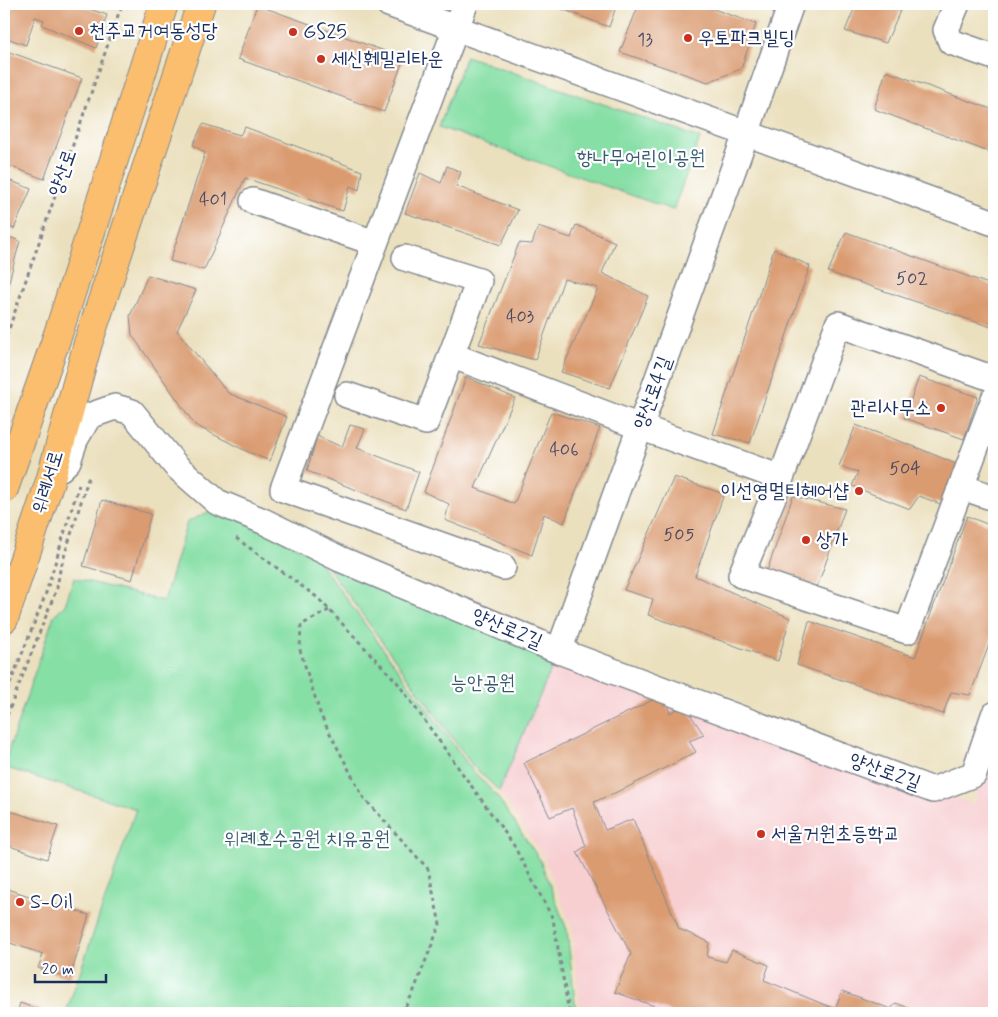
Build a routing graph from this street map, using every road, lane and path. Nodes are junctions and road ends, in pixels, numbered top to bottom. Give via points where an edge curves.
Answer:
1 (122, 4) edge
2 (164, 4) edge
3 (201, 4) edge
4 (389, 4) edge
5 (464, 4) edge
6 (791, 4) edge
7 (957, 4) edge
8 (455, 28) junction
9 (994, 57) edge
10 (746, 134) junction
11 (253, 201) dead end
12 (994, 223) edge
13 (375, 243) junction
14 (405, 258) dead end
15 (4, 343) edge
16 (451, 355) junction
17 (994, 379) edge
18 (347, 395) dead end
19 (994, 399) edge
20 (640, 427) junction
21 (90, 475) dead end
22 (781, 478) junction
23 (50, 482) junction
24 (80, 482) dead end
25 (962, 488) junction
26 (4, 489) edge
27 (994, 498) edge
28 (225, 505) junction
29 (503, 567) dead end
30 (329, 610) junction
31 (4, 619) edge
32 (559, 651) junction
33 (4, 699) edge
34 (994, 714) edge
35 (4, 723) edge
36 (402, 1013) edge
37 (569, 1013) edge

1 - 15 path, 양산로
2 - 26 main road, 위례서로 via 58,334
3 - 23 main road, 위례서로 via 88,343
4 - 8 street
5 - 8 street
6 - 10 street, 양산로4길
7 - 9 street via 946,30 950,42
8 - 10 street
8 - 13 street
10 - 12 street
10 - 20 street, 양산로4길
11 - 13 street
13 - 29 street via 283,489
14 - 16 street via 479,281
16 - 18 street via 426,422
16 - 20 street
17 - 22 street via 838,324
19 - 25 street
20 - 22 street
20 - 32 street, 양산로4길
21 - 35 path via 57,588
22 - 25 street via 741,575 907,631
23 - 28 street, 양산로2길 via 68,461 75,440 89,416 116,407 132,412 176,466 205,493
23 - 31 main road, 위례서로
24 - 33 path via 45,596
25 - 27 street
28 - 30 path via 230,534 318,598
28 - 32 street, 양산로2길 via 340,559
30 - 36 path via 301,625 300,650 321,716 363,797 428,869 440,924
30 - 37 path via 397,682 513,844 553,919
32 - 34 street, 양산로2길 via 933,790 974,774

